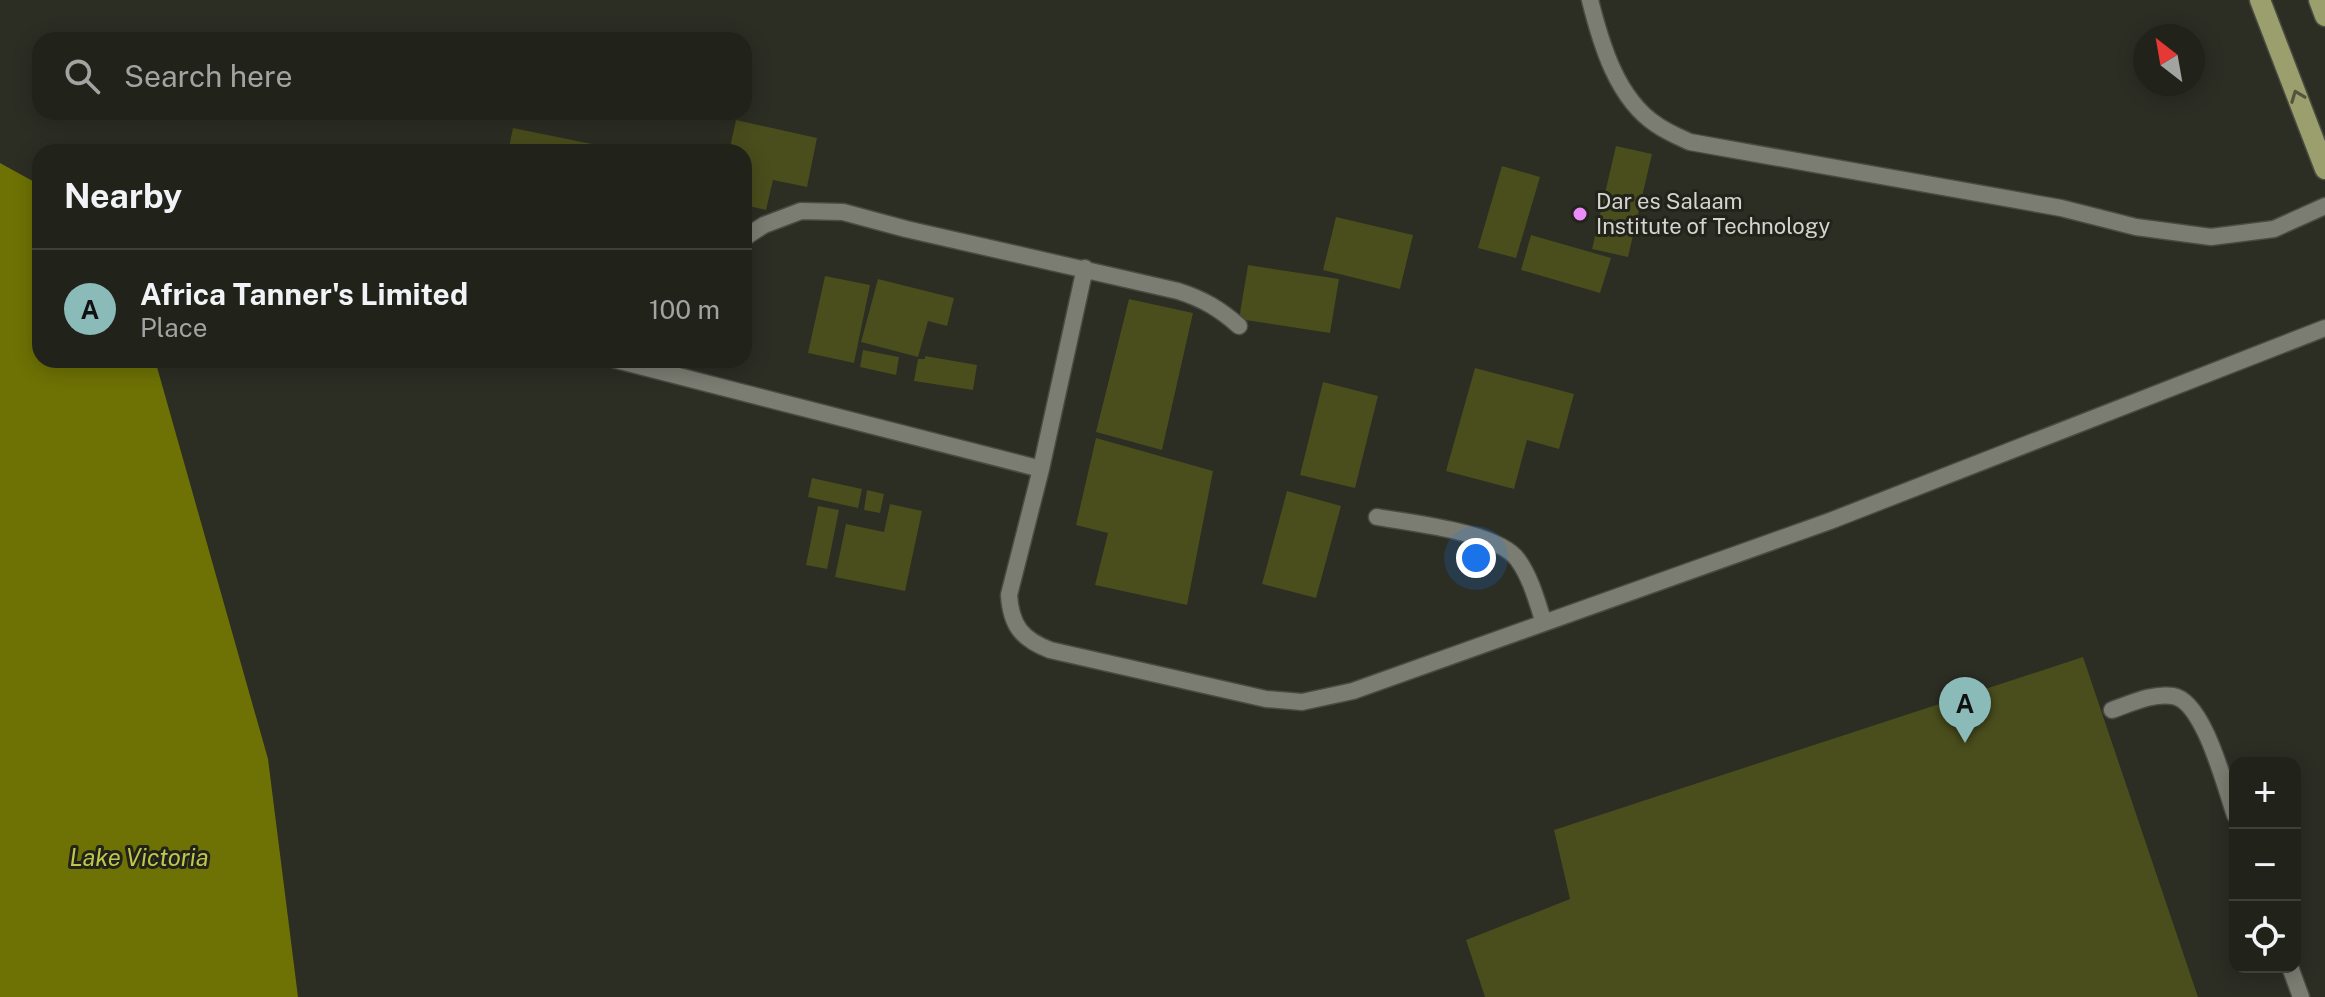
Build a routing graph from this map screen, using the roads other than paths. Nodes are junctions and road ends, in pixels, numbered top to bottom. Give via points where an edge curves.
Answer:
1 (1590, 0) edge
2 (2260, 0) edge
3 (2319, 0) edge
4 (2325, 16) edge
5 (2325, 169) edge
6 (2325, 206) edge
7 (752, 233) edge
8 (1085, 268) junction
9 (1239, 326) dead end
10 (2325, 328) edge
11 (665, 368) edge
12 (1041, 469) junction
13 (1377, 517) dead end
14 (1544, 623) junction
15 (2112, 710) dead end
16 (2229, 798) edge
17 (2292, 973) edge
18 (2301, 997) edge

1 - 6 lane via 1599,36 1629,100 1656,125 1690,142 2211,237 2274,229
5 -> 2 main road
3 - 4 main road
7 - 8 lane via 801,211 843,212
8 - 9 lane via 1201,298
8 - 12 lane
10 - 14 lane via 1830,521
11 - 12 lane
12 - 14 lane via 1009,595 1010,614 1019,630 1031,643 1050,650 1266,699 1302,702 1353,691
13 - 14 lane via 1489,540 1505,548 1523,569
15 - 16 lane via 2149,697 2175,696 2191,705
17 - 18 lane

